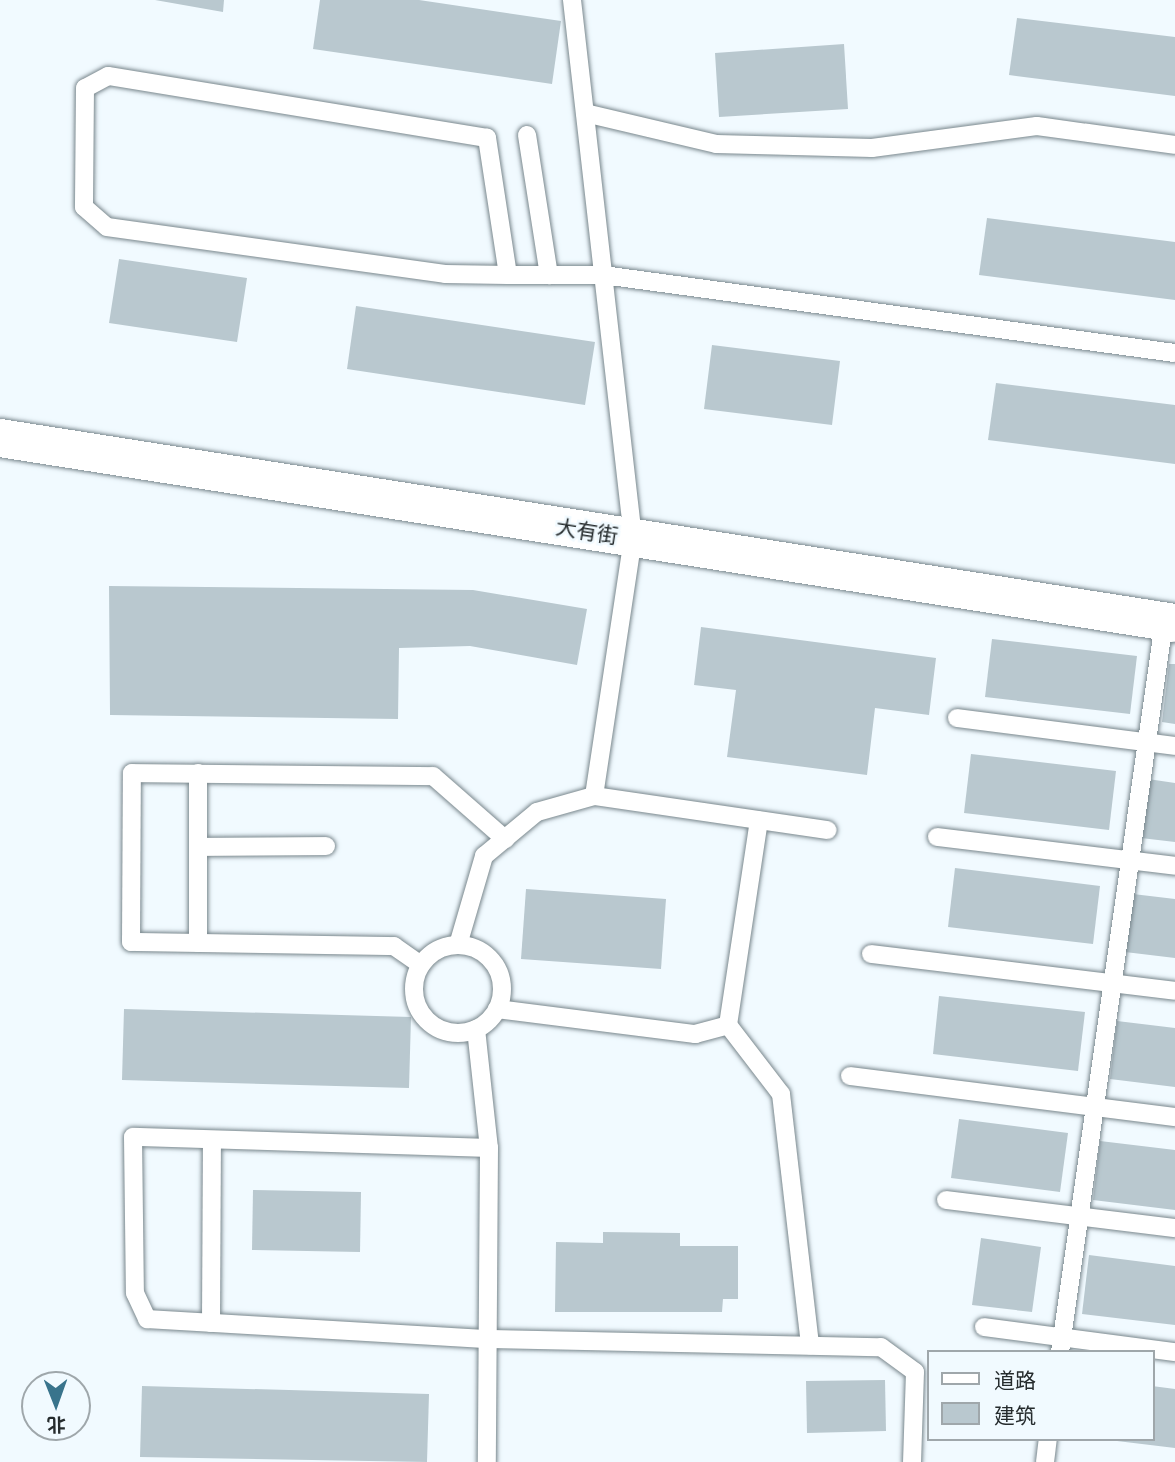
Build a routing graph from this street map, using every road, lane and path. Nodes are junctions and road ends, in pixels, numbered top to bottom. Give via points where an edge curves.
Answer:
1 (572, 0) edge
2 (585, 113) junction
3 (527, 135) dead end
4 (1175, 145) edge
5 (508, 275) junction
6 (548, 275) junction
7 (603, 275) junction
8 (1175, 353) edge
9 (0, 438) edge
10 (633, 538) junction
11 (1169, 623) edge
12 (957, 718) dead end
13 (1147, 742) junction
14 (1175, 746) edge
15 (198, 773) junction
16 (594, 796) junction
17 (759, 820) junction
18 (828, 830) dead end
19 (937, 837) dead end
20 (505, 839) junction
21 (326, 846) dead end
22 (198, 847) junction
23 (1130, 860) junction
24 (1175, 866) edge
25 (198, 943) junction
26 (458, 945) junction
27 (871, 954) dead end
28 (421, 965) junction
29 (1113, 984) junction
30 (1175, 991) edge
31 (497, 1009) junction
32 (728, 1026) junction
33 (476, 1029) junction
34 (850, 1076) dead end
35 (1095, 1107) junction
36 (1175, 1117) edge
37 (212, 1140) junction
38 (489, 1148) junction
39 (946, 1200) dead end
40 (1080, 1216) junction
41 (1175, 1228) edge
42 (211, 1323) junction
43 (984, 1327) dead end
44 (488, 1339) junction
45 (810, 1345) junction
46 (1061, 1345) edge
47 (1142, 1350) edge
48 (1154, 1351) edge
49 (1175, 1352) edge
50 (1048, 1441) edge
51 (487, 1462) edge
52 (912, 1462) edge
53 (1045, 1462) edge

1 - 2 lane
2 - 4 lane via 716,144 872,148 1037,126
2 - 7 lane
3 - 6 lane
5 - 5 lane via 487,138 108,76 85,88 84,207 107,227 445,274
5 - 6 lane
6 - 7 lane
7 - 8 lane
7 - 10 lane
9 - 10 street, 大有街
10 - 11 street, 大有街
10 - 16 lane
11 - 13 lane
12 - 13 lane
13 - 14 lane
13 - 23 lane
15 - 20 lane via 433,776
15 - 22 lane
15 - 25 lane via 132,773 131,942
16 - 17 lane
16 - 20 lane via 537,812
17 - 18 lane
17 - 32 lane
19 - 23 lane
20 - 26 lane via 484,856
21 - 22 lane
22 - 25 lane
23 - 24 lane
23 - 29 lane
25 - 28 lane via 394,946
26 - 28 lane via 444,947
26 - 31 lane via 473,948 495,966 502,995
27 - 29 lane
28 - 33 lane via 414,991 424,1017 448,1032
29 - 30 lane
29 - 35 lane
31 - 32 lane via 695,1034
31 - 33 lane
32 - 45 lane via 781,1094
33 - 38 lane
34 - 35 lane
35 - 36 lane
35 - 40 lane
37 - 38 lane
37 - 42 lane
37 - 42 lane via 133,1137 135,1293 148,1319
38 - 44 lane
39 - 40 lane
40 - 41 lane
40 - 46 lane
42 - 44 lane
43 - 46 lane
44 - 45 lane
44 - 51 lane
45 - 52 lane via 881,1347 915,1372
46 - 47 lane
48 - 49 lane
50 - 53 lane

